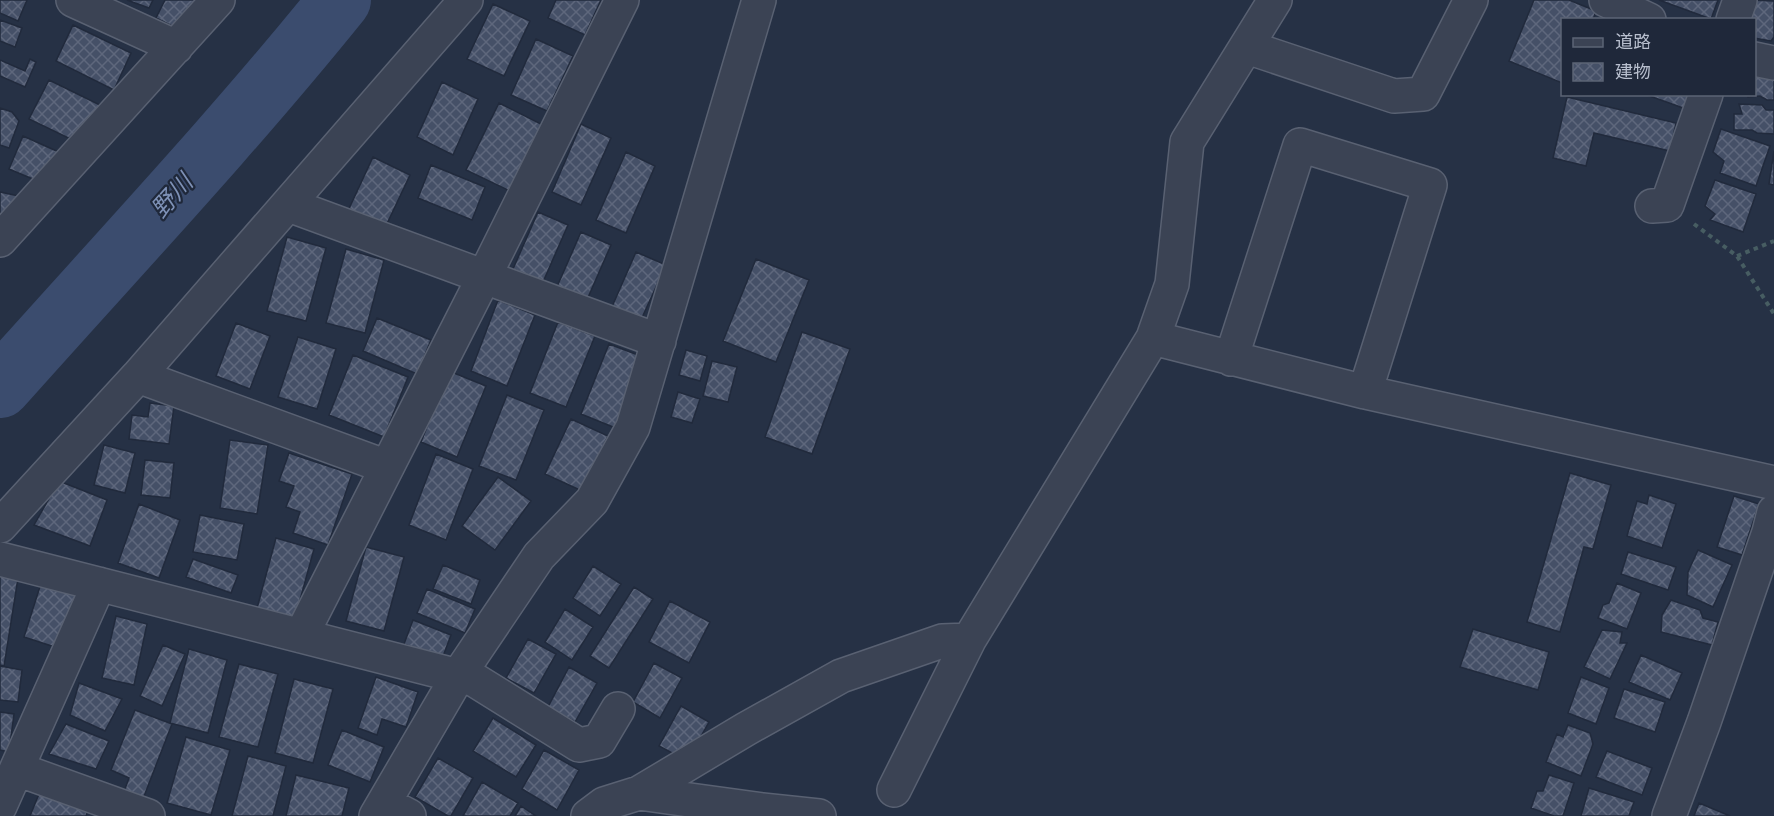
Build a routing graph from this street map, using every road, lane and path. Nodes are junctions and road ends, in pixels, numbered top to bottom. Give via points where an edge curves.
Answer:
1 (73, 0) edge
2 (219, 0) edge
3 (466, 0) edge
4 (622, 0) edge
5 (759, 0) edge
6 (1275, 0) edge
7 (1471, 0) edge
8 (1606, 0) edge
9 (1740, 0) edge
10 (1645, 18) edge
11 (1734, 18) edge
12 (176, 47) junction
13 (1247, 47) junction
14 (1756, 59) edge
15 (1774, 63) edge
16 (1705, 96) edge
17 (289, 205) junction
18 (1660, 205) joint
19 (0, 240) edge
20 (1774, 241) edge
21 (1737, 256) junction
22 (484, 277) junction
23 (1774, 314) edge
24 (1153, 338) junction
25 (659, 341) junction
26 (1231, 359) junction
27 (138, 376) junction
28 (1365, 392) junction
29 (387, 467) junction
30 (1774, 483) edge
31 (0, 526) edge
32 (1772, 526) edge
33 (0, 559) edge
34 (99, 584) junction
35 (301, 636) junction
36 (969, 640) junction
37 (458, 676) junction
38 (618, 710) dead end
39 (17, 769) junction
40 (894, 790) dead end
41 (639, 793) junction
42 (0, 806) edge
43 (390, 812) edge
44 (147, 816) edge
45 (588, 816) edge
46 (819, 816) edge
47 (1669, 816) edge

1 - 12 street
2 - 12 street
3 - 17 street
4 - 22 street
5 - 25 street
6 - 13 street
7 - 13 street via 1423,94 1394,96
8 - 10 street
9 - 11 street
12 - 19 street
13 - 24 street via 1187,142 1173,284
14 - 15 street
16 - 18 street
17 - 22 street
17 - 27 street
18 - 21 path
20 - 21 path
21 - 23 path
22 - 25 street
22 - 29 street
24 - 26 street
24 - 36 street
25 - 37 street via 633,427 592,501 539,556
26 - 28 street
26 - 28 street via 1300,145 1430,185
27 - 29 street
27 - 31 street
28 - 30 street
29 - 35 street
32 - 47 street
33 - 34 street
34 - 35 street
34 - 39 street
35 - 37 street
36 - 40 street
36 - 41 street via 942,641 841,676
37 - 38 street via 473,678 579,745 598,741
37 - 43 street
39 - 42 street
39 - 44 street
41 - 45 street via 604,804
41 - 46 street

